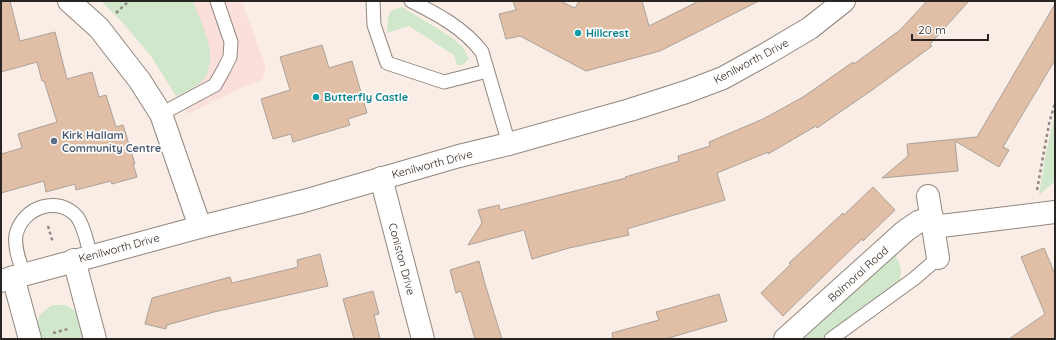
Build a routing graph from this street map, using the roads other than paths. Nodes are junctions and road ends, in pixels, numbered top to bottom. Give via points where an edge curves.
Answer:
1 (69, 1) edge
2 (217, 1) edge
3 (373, 1) edge
4 (411, 1) edge
5 (844, 1) edge
6 (487, 71) junction
7 (160, 114) junction
8 (509, 144) junction
9 (381, 178) junction
10 (928, 196) dead end
11 (1046, 213) edge
12 (933, 222) junction
13 (200, 227) junction
14 (83, 258) junction
15 (938, 258) joint
16 (13, 277) edge
17 (93, 331) edge
18 (38, 337) edge
19 (786, 338) edge
20 (423, 339) edge
21 (831, 339) edge

1 - 7 street via 99,28 140,81
2 - 7 lane via 231,42 230,57 224,69 215,84
3 - 6 lane via 374,25 387,63 444,82
4 - 6 lane via 464,32 482,52
5 - 8 street, Kenilworth Drive via 810,28 723,78 637,108
6 - 8 lane
7 - 13 street
8 - 9 street, Kenilworth Drive
9 - 13 street, Kenilworth Drive via 304,201
9 - 20 street, Coniston Drive
10 - 12 street
11 - 12 street, Balmoral Road
12 - 15 street
12 - 19 street, Balmoral Road via 918,222 905,231
13 - 14 street, Kenilworth Drive
14 - 16 street, Kenilworth Drive
14 - 16 lane via 82,225 76,217 59,207 39,208 31,212 19,226
14 - 17 street
15 - 21 lane via 915,278
16 - 18 street

